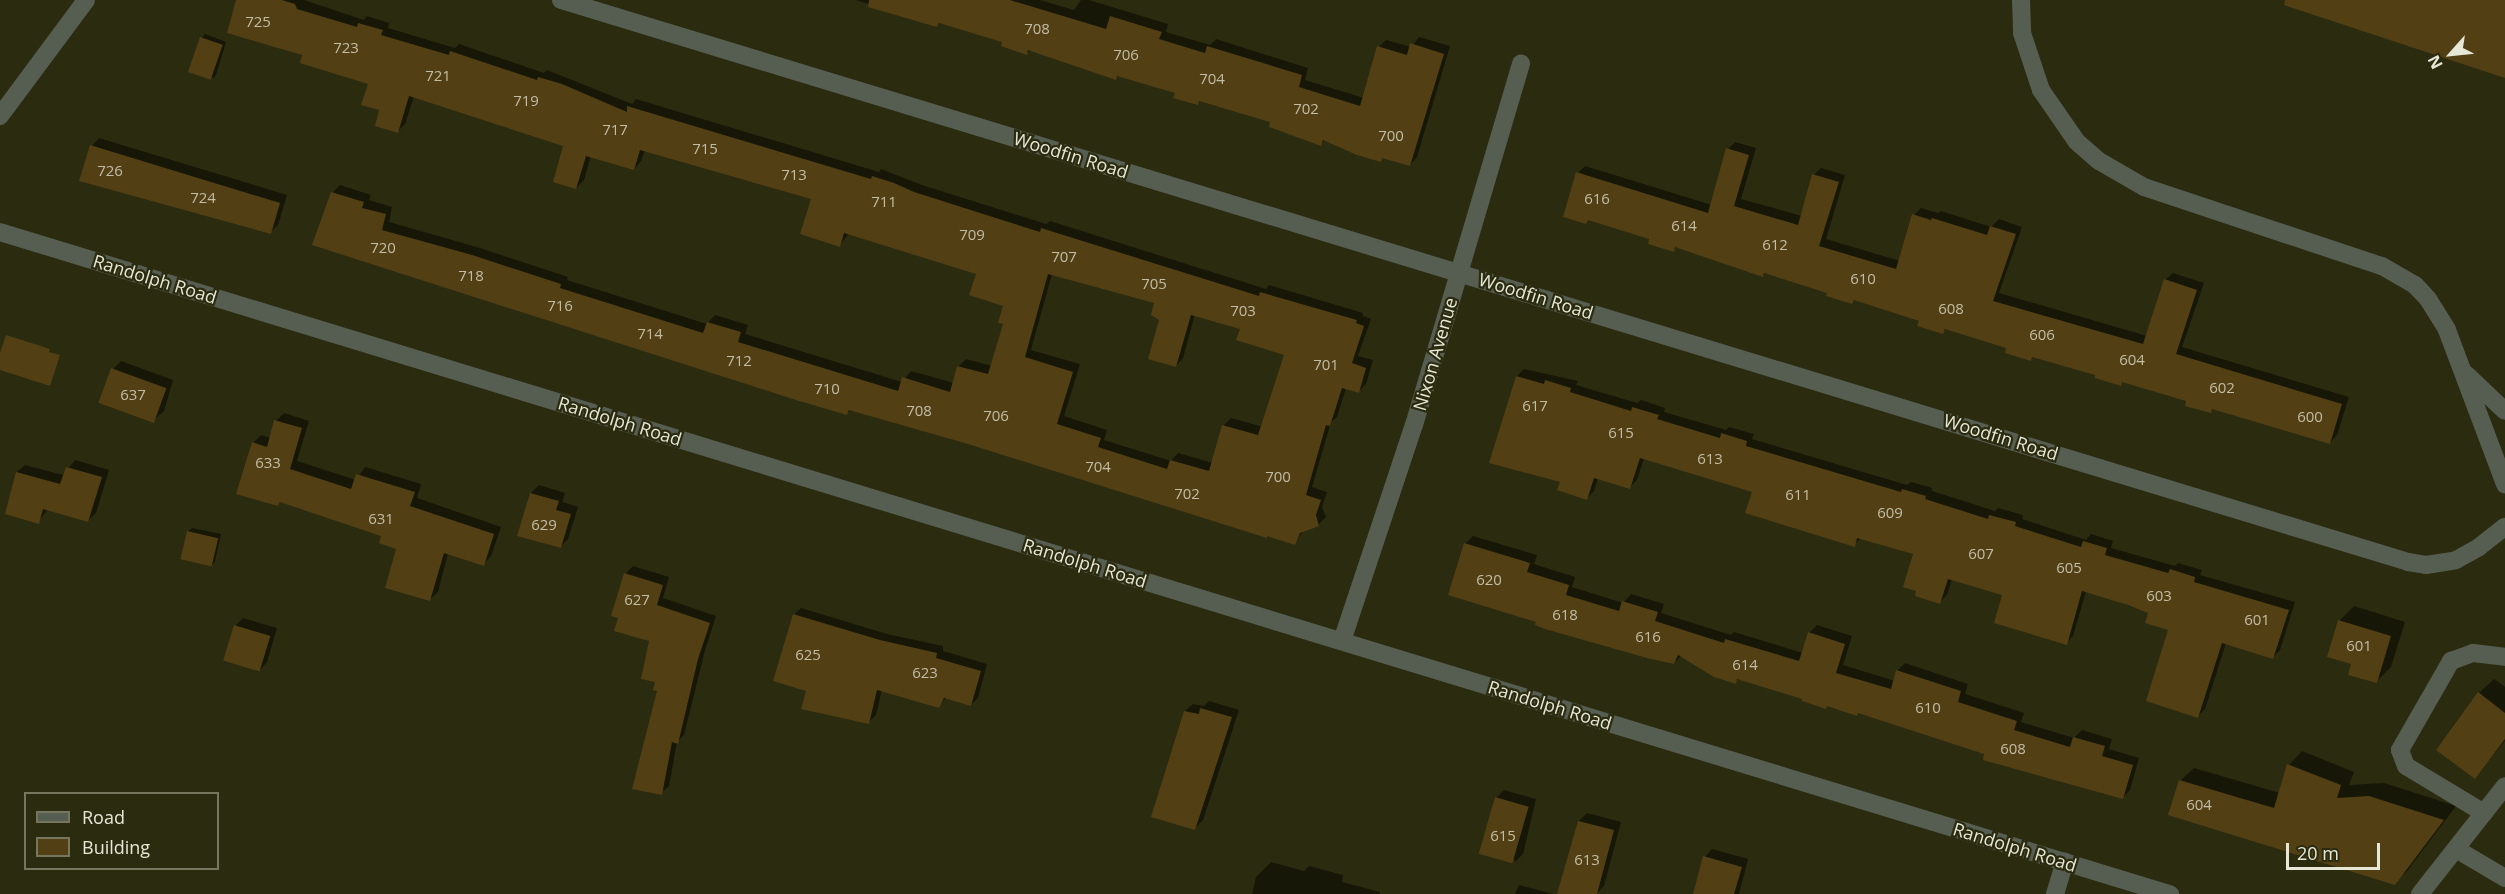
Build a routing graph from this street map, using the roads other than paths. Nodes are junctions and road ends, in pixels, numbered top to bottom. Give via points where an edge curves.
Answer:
1 (86, 0) edge
2 (561, 0) edge
3 (2021, 0) edge
4 (1521, 64) dead end
5 (0, 116) edge
6 (0, 232) edge
7 (1459, 272) junction
8 (2465, 373) junction
9 (2505, 411) edge
10 (2505, 484) edge
11 (2505, 527) edge
12 (1342, 640) junction
13 (2505, 657) edge
14 (2502, 794) edge
15 (2484, 813) junction
16 (2456, 849) junction
17 (2065, 862) junction
18 (2505, 878) edge
19 (2055, 894) edge
20 (2170, 894) edge
21 (2420, 894) edge

1 - 5 street
2 - 7 street, Woodfin Road
3 - 8 street via 2022,33 2041,90 2077,142 2098,161 2144,187 2399,274 2428,299 2447,330
4 - 7 street, Nixon Avenue
6 - 12 street, Randolph Road
7 - 11 street, Woodfin Road via 2408,562 2426,565 2456,560
7 - 12 street, Nixon Avenue via 1414,425
8 - 9 street
8 - 10 street
12 - 17 street, Randolph Road
13 - 15 street via 2473,653 2451,661 2400,750 2406,766
14 - 15 street
15 - 16 street
16 - 18 street
16 - 21 street
17 - 19 street
17 - 20 street, Randolph Road

